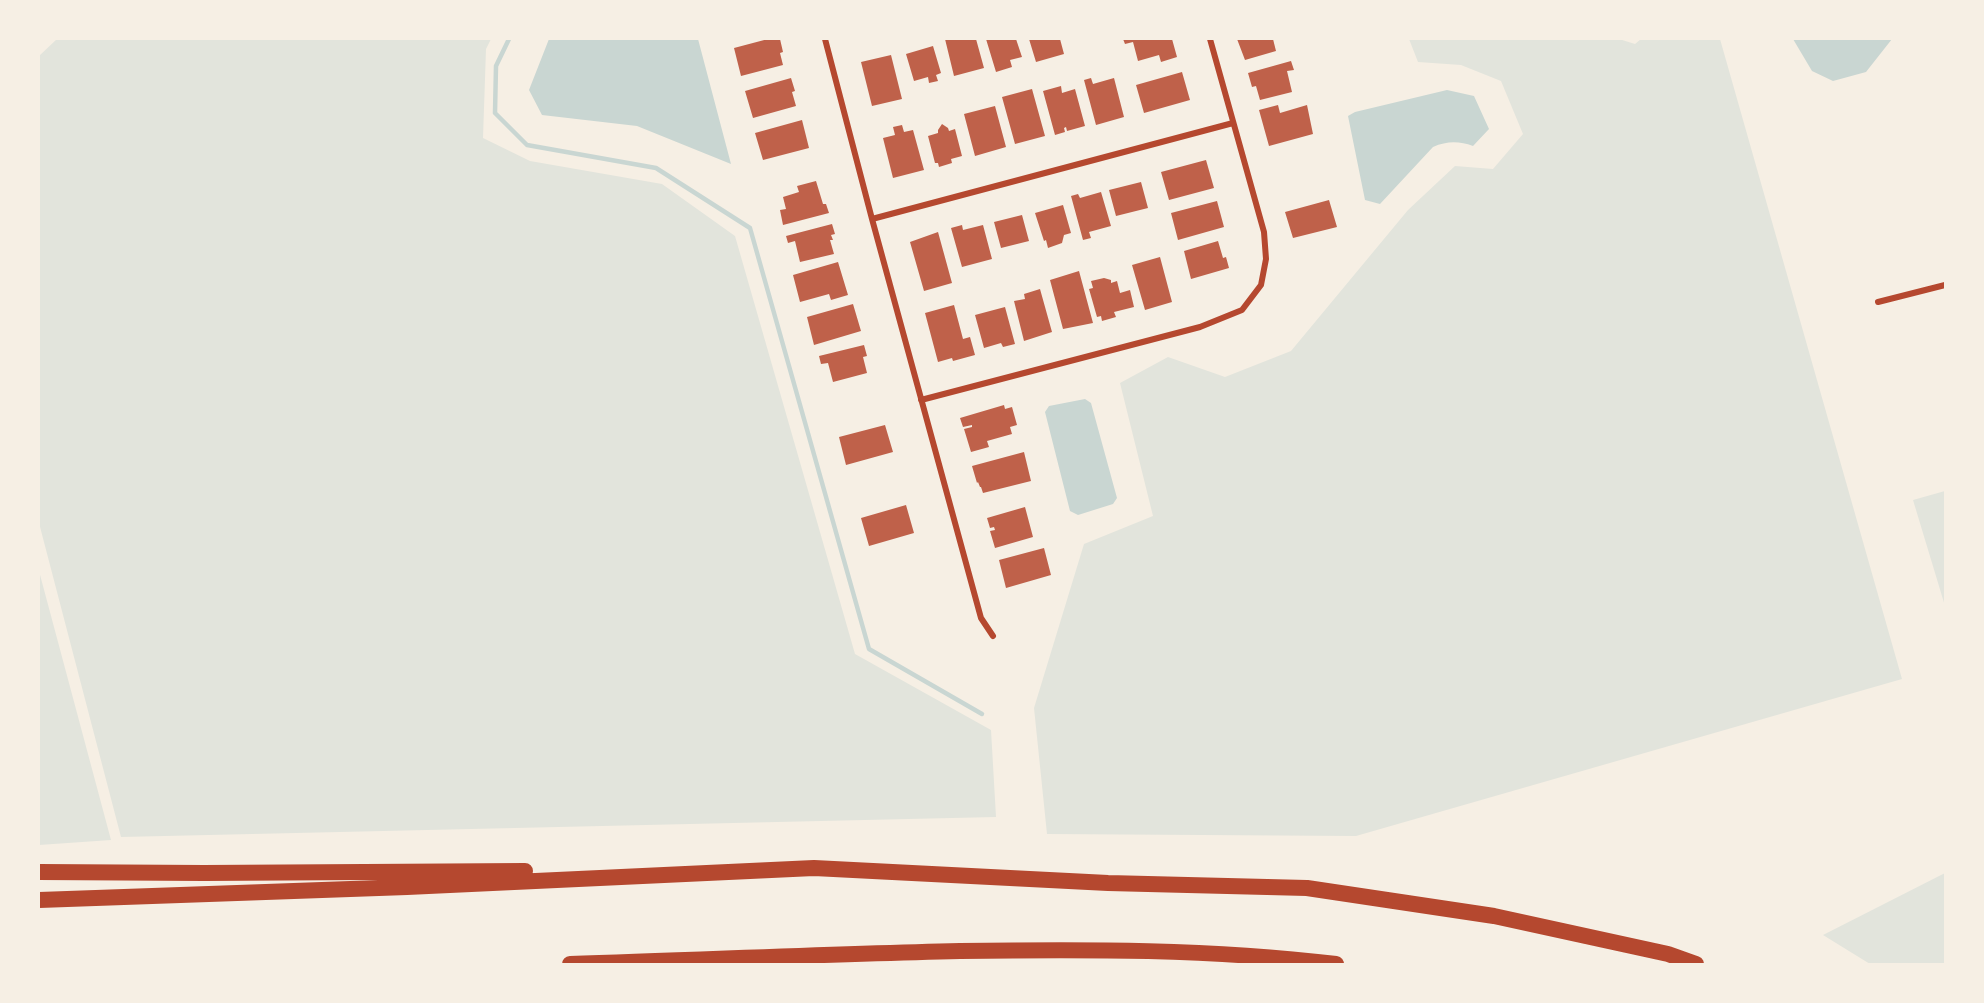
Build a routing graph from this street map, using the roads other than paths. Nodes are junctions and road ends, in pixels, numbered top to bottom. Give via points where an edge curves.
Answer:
1 (825, 39) edge
2 (1210, 39) edge
3 (1233, 123) junction
4 (872, 219) junction
5 (1945, 285) edge
6 (1878, 302) dead end
7 (921, 400) junction
8 (993, 636) dead end
9 (814, 868) junction
10 (39, 872) edge
11 (39, 900) edge
12 (909, 952) junction
13 (570, 964) edge
14 (838, 964) edge
15 (1336, 964) edge
16 (1696, 964) edge

1 - 4 street
2 - 3 street
3 - 4 street
3 - 7 street via 1264,232 1266,259 1261,285 1242,310 1200,327
4 - 7 street
5 - 6 street
7 - 8 street via 981,618
9 - 10 highway
9 - 11 highway
9 - 16 highway via 1108,883 1307,888 1494,916 1668,954
12 - 13 highway
12 - 14 highway
12 - 15 highway via 1122,949

